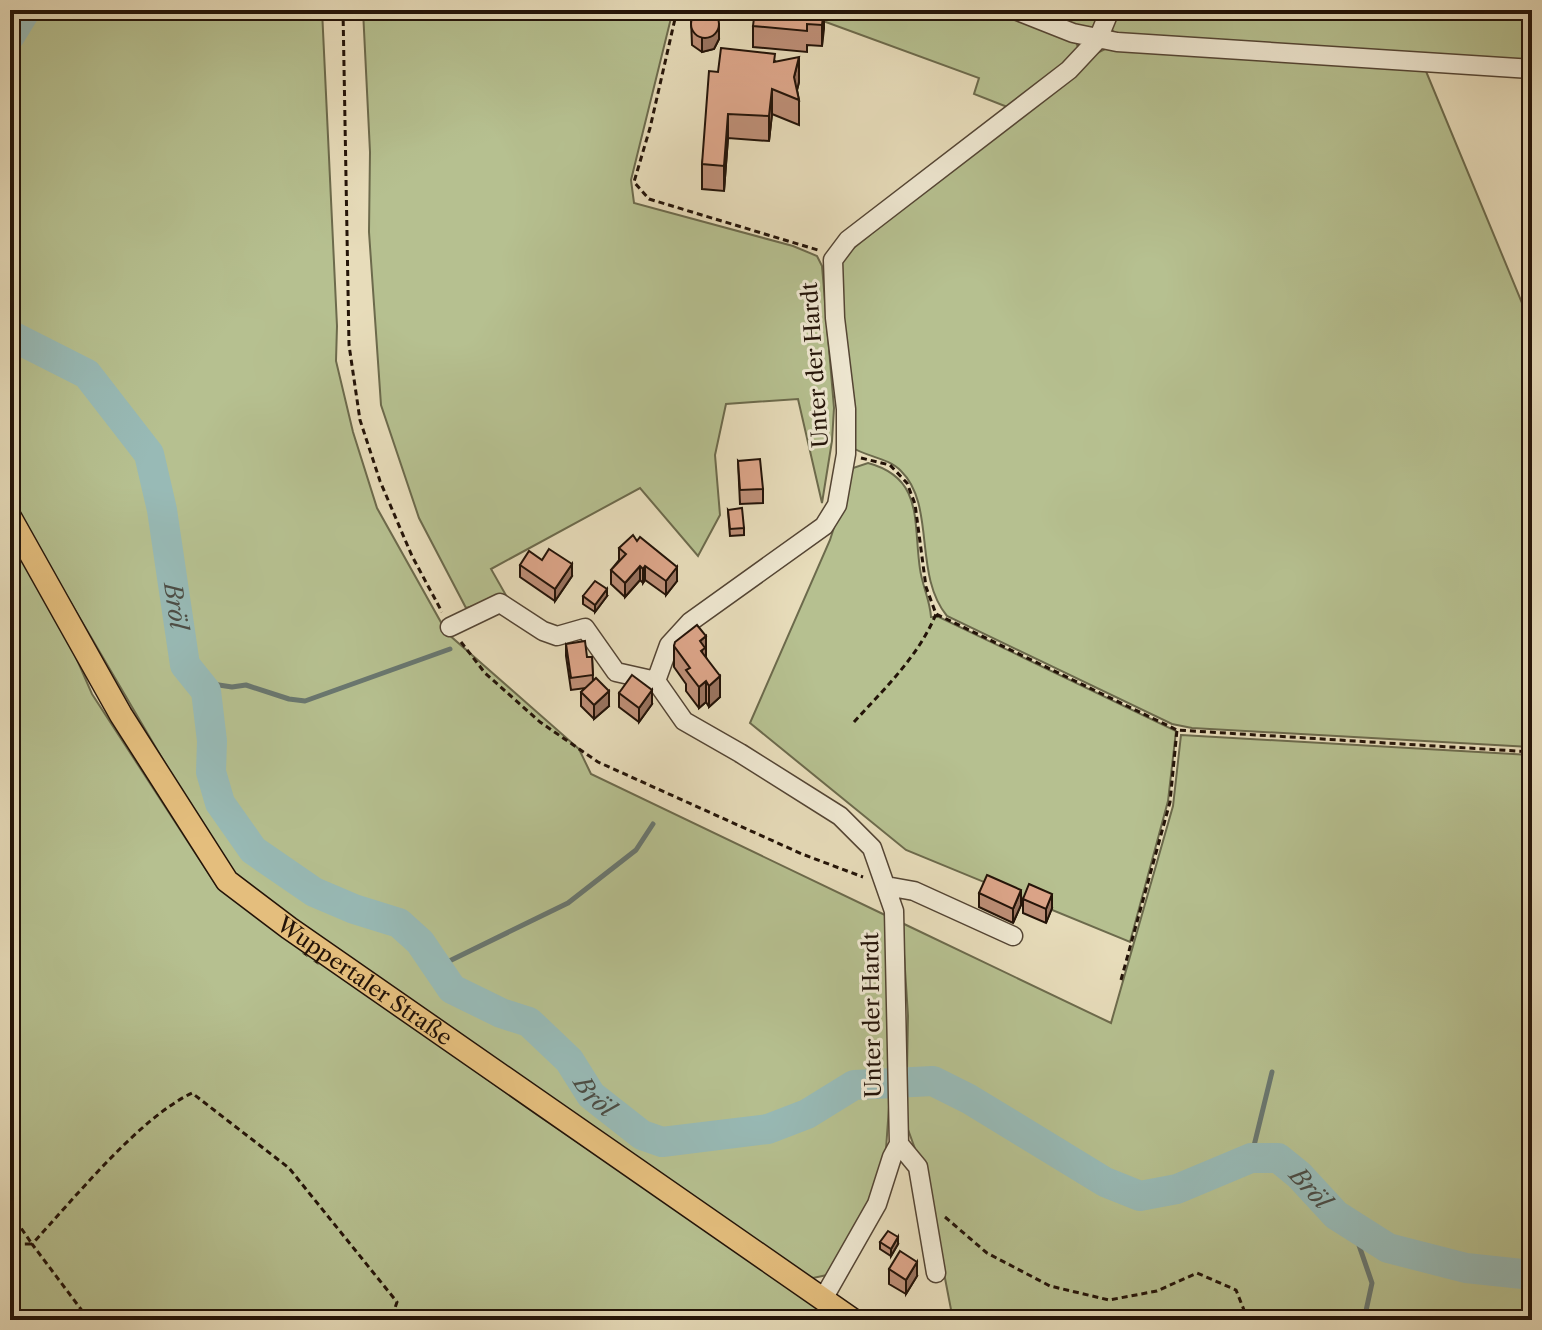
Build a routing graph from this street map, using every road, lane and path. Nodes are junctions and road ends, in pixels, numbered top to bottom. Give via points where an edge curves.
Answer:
1 (343, 10) edge
2 (677, 10) edge
3 (1015, 10) edge
4 (1110, 10) edge
5 (1098, 39) junction
6 (1532, 69) edge
7 (836, 256) junction
8 (846, 454) junction
9 (10, 517) edge
10 (936, 614) junction
11 (450, 627) junction
12 (656, 681) junction
13 (854, 722) dead end
14 (1177, 730) junction
15 (1532, 752) edge
16 (886, 886) junction
17 (1013, 936) dead end
18 (1121, 980) dead end
19 (899, 1144) junction
20 (924, 1199) junction
21 (10, 1212) edge
22 (10, 1244) edge
23 (32, 1244) junction
24 (936, 1273) dead end
25 (823, 1299) junction
26 (89, 1320) edge
27 (391, 1320) edge
28 (853, 1320) edge
29 (1248, 1320) edge

1 - 11 path via 349,345 360,420 412,556
2 - 7 path via 634,182 649,199
3 - 5 street
4 - 5 street
5 - 6 street
5 - 7 street, Unter der Hardt via 1069,70 848,240
7 - 8 street, Unter der Hardt via 835,318
8 - 10 path via 890,465 907,483
8 - 12 street, Unter der Hardt via 837,505 824,526 690,622 669,645
9 - 25 main road, Wuppertaler Straße via 121,715 227,881
10 - 13 path via 902,670
10 - 14 path
11 - 12 street via 500,603 557,636 585,628 616,672
11 - 16 path via 485,673 540,722 598,762
12 - 16 street, Unter der Hardt via 684,721 840,816 872,848
14 - 15 path
14 - 18 path via 1170,802
16 - 17 street via 914,891
16 - 19 street, Unter der Hardt via 894,911
19 - 20 street via 918,1167
19 - 25 street, Unter der Hardt via 877,1204
20 - 24 street
20 - 29 path via 987,1253 1050,1286 1109,1300 1157,1291 1197,1273 1236,1290
21 - 23 path
22 - 23 path
23 - 26 path
23 - 27 path via 127,1143 177,1099 192,1093 289,1168 397,1302
25 - 28 main road, Wuppertaler Straße

